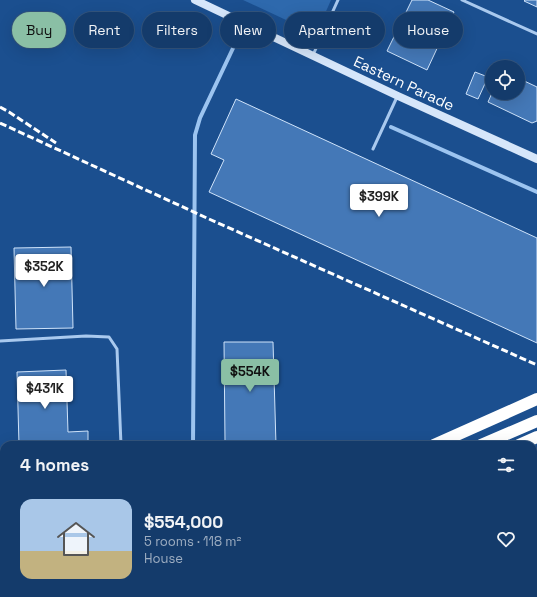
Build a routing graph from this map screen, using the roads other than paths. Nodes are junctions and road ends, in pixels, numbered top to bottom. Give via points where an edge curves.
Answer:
1 (195, 0) edge
2 (338, 0) edge
3 (462, 0) edge
4 (537, 34) edge
5 (313, 56) junction
6 (398, 96) junction
7 (373, 149) dead end
8 (537, 159) edge
9 (0, 341) edge
10 (537, 399) edge
11 (537, 421) edge
12 (121, 441) edge
13 (443, 441) edge
14 (490, 441) edge

1 - 5 main road, Eastern Parade
2 - 5 lane
3 - 4 lane
5 - 6 main road, Eastern Parade
6 - 7 lane
6 - 8 main road, Eastern Parade
9 - 12 lane via 109,336 117,349
10 - 13 highway
11 - 14 highway

